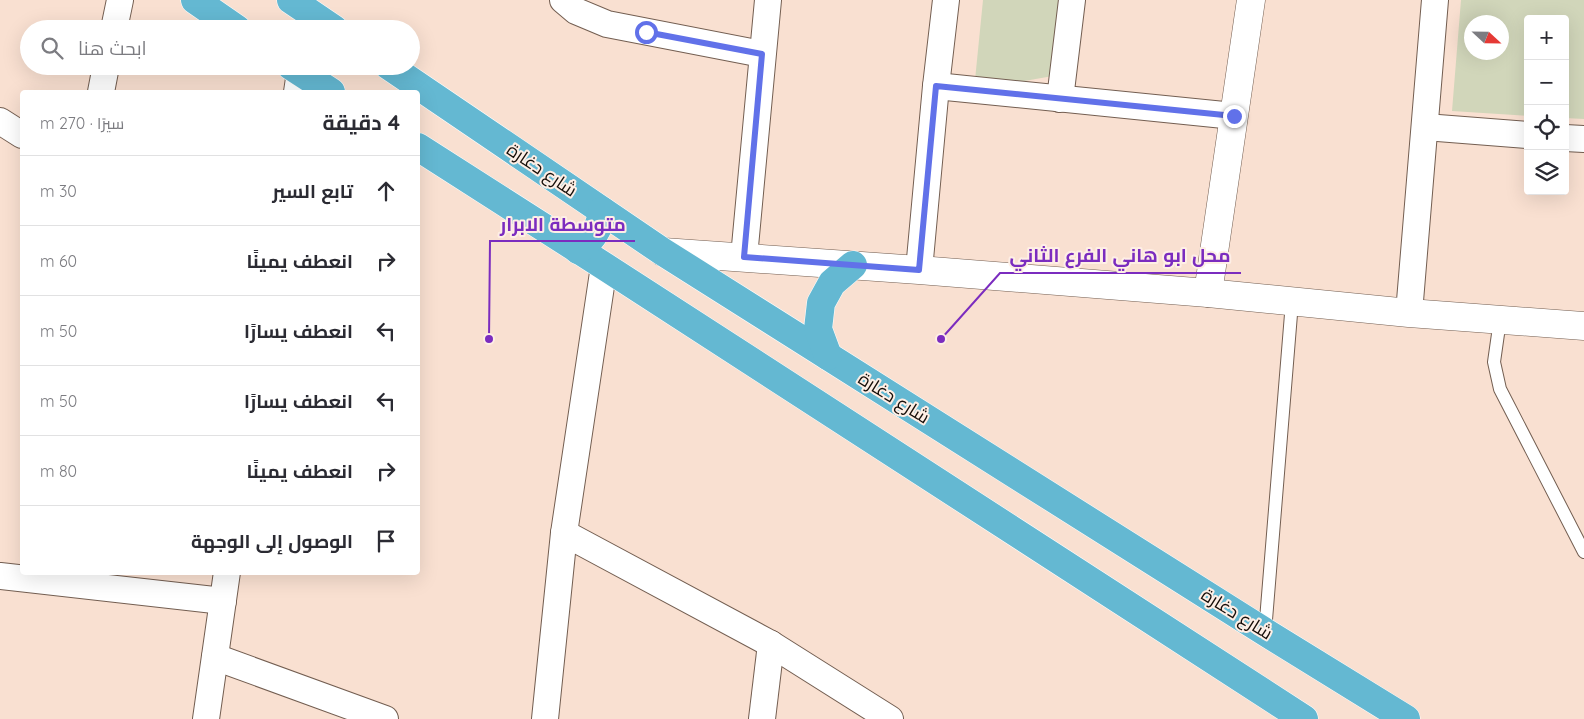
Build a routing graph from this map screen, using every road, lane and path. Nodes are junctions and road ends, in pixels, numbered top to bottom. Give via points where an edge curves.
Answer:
1 (120, 0) edge
2 (195, 0) edge
3 (292, 0) edge
4 (768, 0) edge
5 (946, 0) edge
6 (1072, 0) edge
7 (1251, 0) edge
8 (1435, 0) edge
9 (573, 4) edge
10 (116, 20) edge
11 (224, 20) edge
12 (321, 20) edge
13 (762, 54) junction
14 (104, 75) edge
15 (402, 75) edge
16 (296, 77) edge
17 (936, 86) junction
18 (101, 90) edge
19 (326, 90) edge
20 (1060, 99) junction
21 (1234, 116) junction
22 (0, 121) edge
23 (1425, 127) junction
24 (20, 134) edge
25 (1524, 135) edge
26 (1569, 138) edge
27 (1584, 139) edge
28 (420, 149) edge
29 (602, 211) junction
30 (578, 250) junction
31 (663, 252) junction
32 (744, 257) junction
33 (852, 265) junction
34 (604, 266) junction
35 (919, 270) junction
36 (700, 276) junction
37 (1208, 293) junction
38 (1292, 302) junction
39 (675, 312) junction
40 (1409, 313) junction
41 (1500, 320) junction
42 (1584, 326) edge
43 (828, 356) junction
44 (564, 533) junction
45 (1584, 552) edge
46 (36, 575) edge
47 (227, 575) edge
48 (223, 601) junction
49 (1265, 632) junction
50 (771, 644) junction
51 (215, 657) junction
52 (1371, 710) edge
53 (206, 719) edge
54 (385, 719) edge
55 (545, 719) edge
56 (762, 719) edge
57 (890, 719) edge
58 (1304, 719) edge
59 (1406, 719) edge

1 - 10 street
2 - 11 highway
3 - 12 highway
4 - 13 street
5 - 17 street
6 - 20 street
7 - 21 street
8 - 23 street
9 - 13 street via 607,24
13 - 32 street
14 - 18 street
15 - 29 highway, شارع دغارة
16 - 19 highway
17 - 20 street
17 - 35 street
20 - 21 street
21 - 37 street
22 - 24 street
23 - 25 street
23 - 40 street
26 - 27 street
28 - 30 highway
29 - 30 highway via 596,233
29 - 31 highway, شارع دغارة
30 - 34 highway
31 - 32 street
31 - 36 highway, شارع دغارة
32 - 33 street
33 - 35 street
33 - 43 highway via 832,283 821,303 818,329
34 - 39 highway
34 - 44 street
35 - 37 street
36 - 39 highway via 683,290
36 - 43 highway, شارع دغارة
37 - 38 street
38 - 40 street
38 - 49 lane
39 - 58 highway
40 - 41 street
41 - 42 street
41 - 45 lane via 1494,362 1500,389
43 - 49 highway, شارع دغارة
44 - 50 street
44 - 55 street
46 - 48 street
47 - 48 street
48 - 51 street
49 - 52 highway, شارع دغارة
50 - 56 street
50 - 57 street
51 - 53 street
51 - 54 street
52 - 59 highway, شارع دغارة

